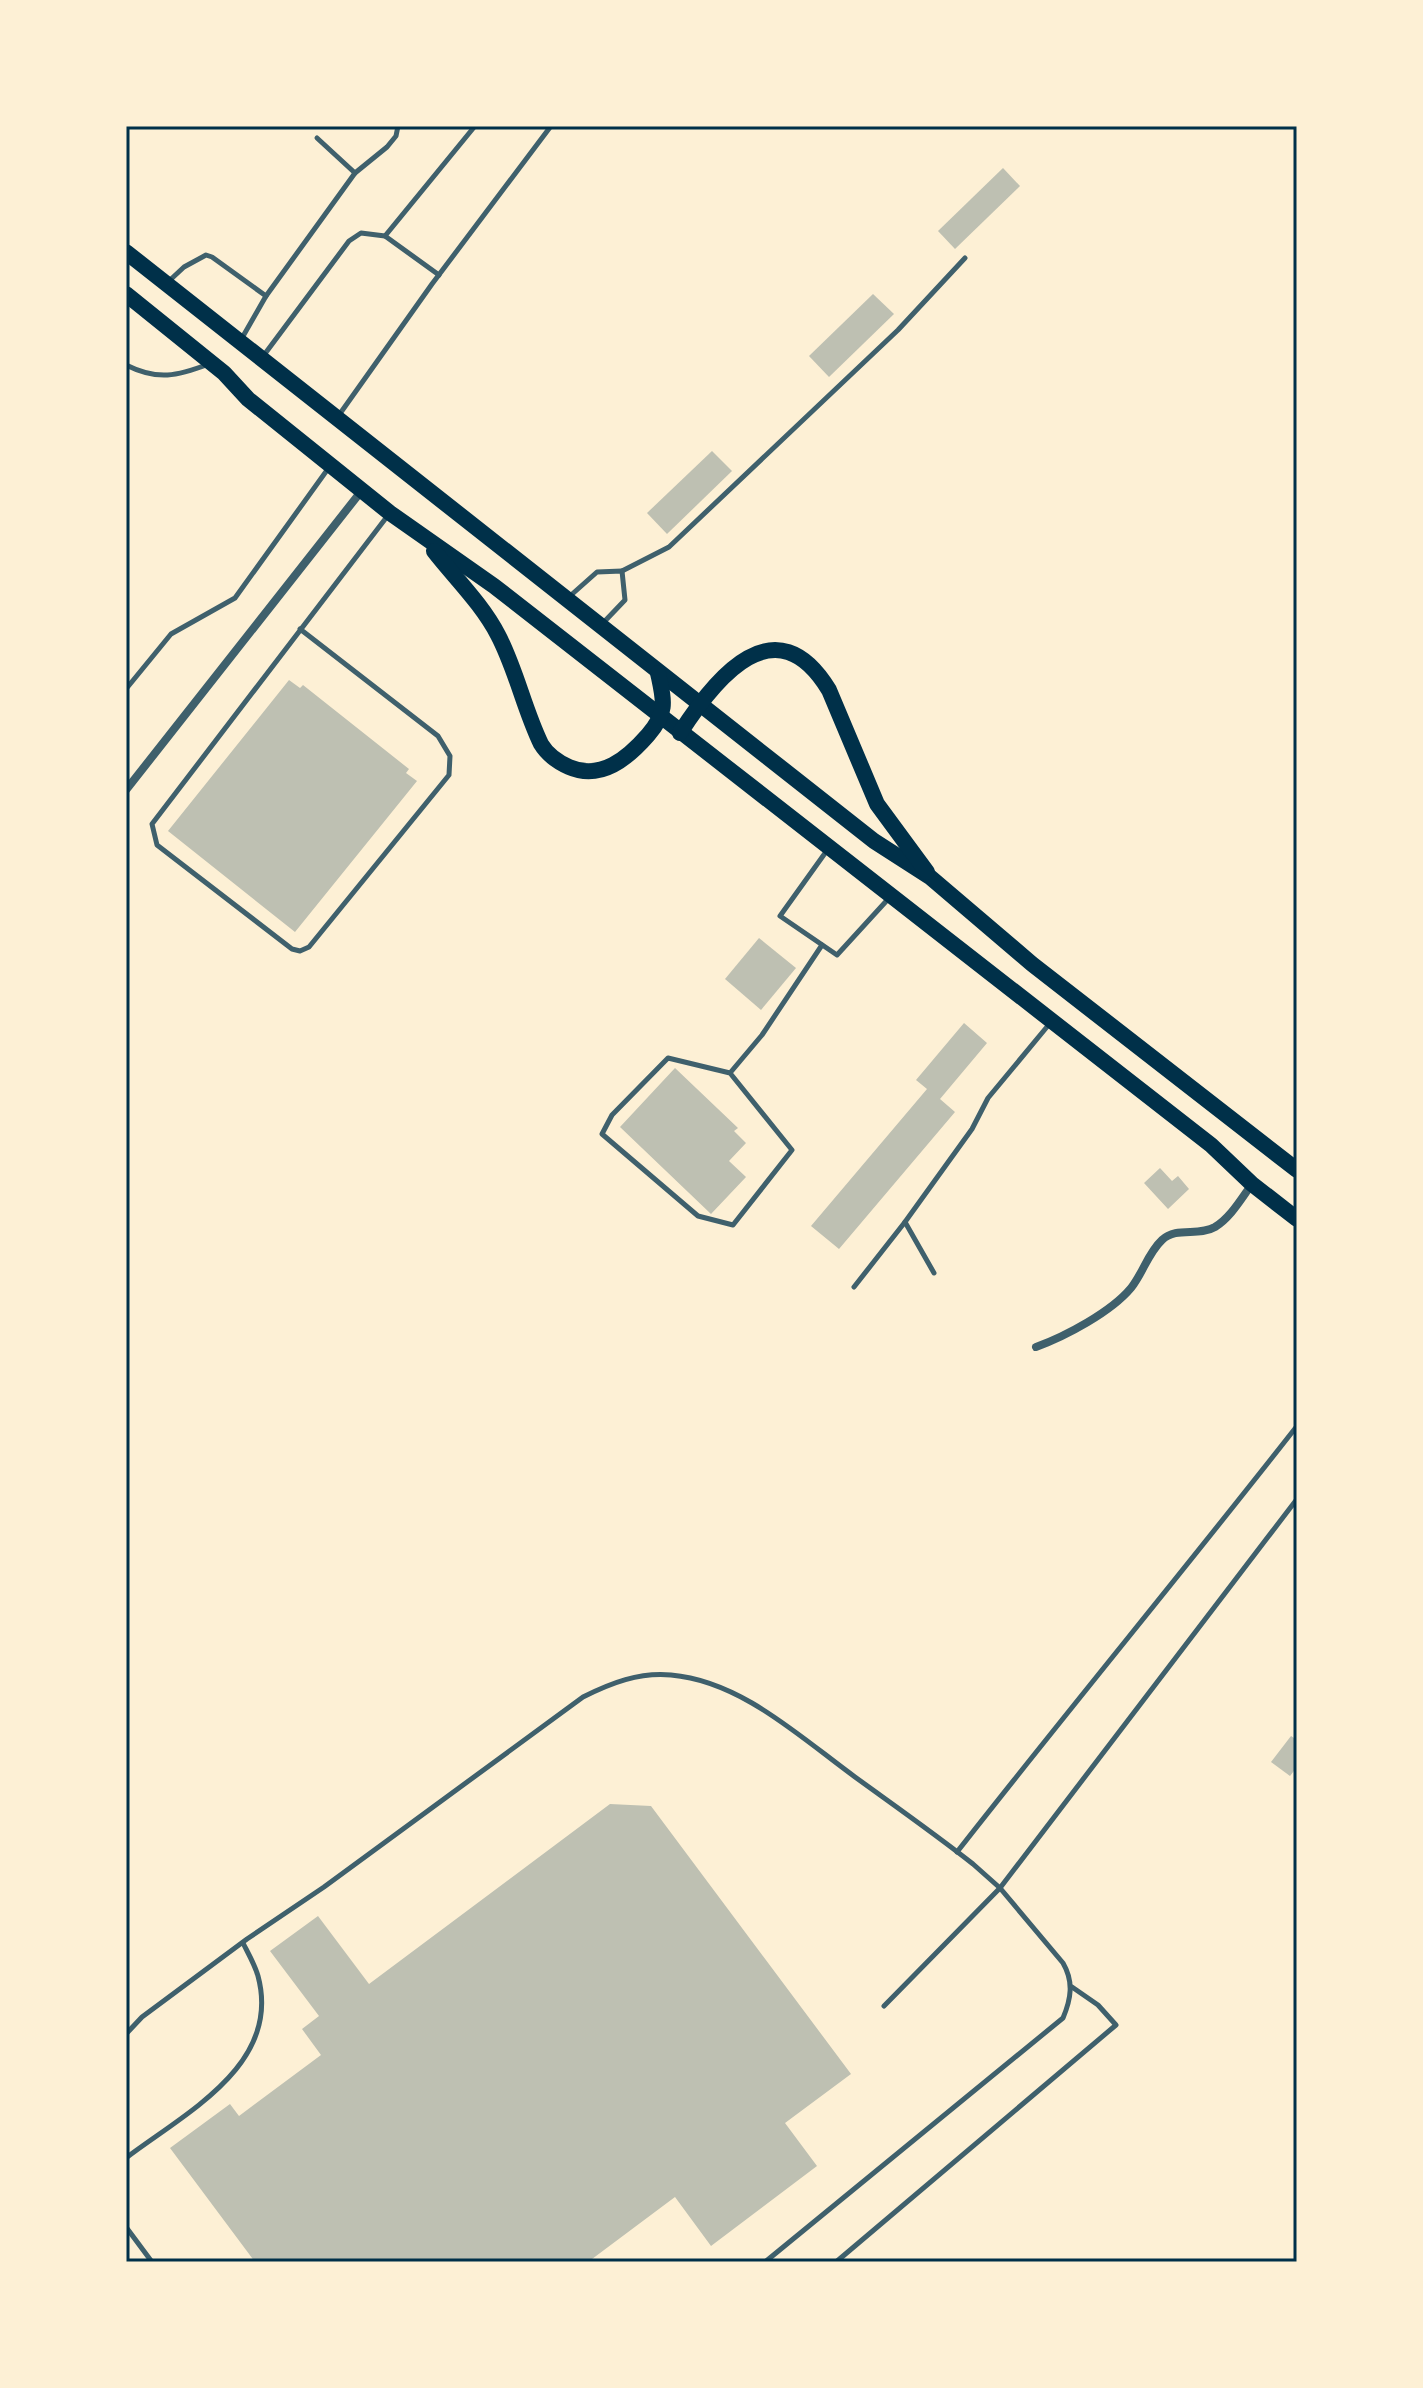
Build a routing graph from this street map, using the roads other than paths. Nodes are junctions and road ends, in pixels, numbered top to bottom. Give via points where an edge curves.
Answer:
1 (398, 126) edge
2 (475, 126) edge
3 (551, 126) edge
4 (317, 138) dead end
5 (355, 173) junction
6 (385, 236) junction
7 (126, 252) edge
8 (965, 258) dead end
9 (439, 275) junction
10 (166, 284) junction
11 (126, 294) edge
12 (266, 296) junction
13 (239, 343) junction
14 (261, 360) junction
15 (212, 363) junction
16 (126, 365) edge
17 (336, 419) junction
18 (332, 464) junction
19 (363, 489) junction
20 (390, 513) junction
21 (423, 538) junction
22 (622, 571) junction
23 (566, 599) junction
24 (600, 626) junction
25 (300, 629) junction
26 (658, 673) junction
27 (126, 689) edge
28 (699, 704) junction
29 (662, 718) junction
30 (680, 733) junction
31 (126, 790) edge
32 (828, 848) junction
33 (930, 877) junction
34 (891, 896) junction
35 (822, 945) junction
36 (1052, 1021) junction
37 (730, 1073) junction
38 (1293, 1160) edge
39 (1252, 1184) junction
40 (1297, 1219) edge
41 (905, 1222) junction
42 (934, 1273) dead end
43 (854, 1287) dead end
44 (1036, 1347) dead end
45 (1297, 1426) edge
46 (1297, 1499) edge
47 (957, 1852) junction
48 (1000, 1888) junction
49 (243, 1943) junction
50 (1072, 1987) junction
51 (884, 2006) dead end
52 (126, 2034) edge
53 (126, 2158) edge
54 (126, 2227) edge
55 (152, 2262) edge
56 (765, 2262) edge
57 (836, 2262) edge

1 - 5 lane via 387,147
2 - 6 lane
3 - 9 lane
4 - 5 lane
5 - 12 lane
6 - 9 lane
6 - 14 lane via 361,233 349,241
7 - 10 highway
8 - 22 lane via 898,330 669,547
9 - 17 lane
10 - 12 lane via 206,255
10 - 13 highway
11 - 15 highway
12 - 13 lane
13 - 14 highway
14 - 17 highway
15 - 16 lane via 178,375 145,375
15 - 18 highway via 248,399
17 - 23 highway
18 - 19 highway
18 - 27 lane via 235,598 171,634
19 - 20 highway
19 - 31 street
20 - 21 highway
20 - 25 lane
21 - 29 highway via 494,586
21 - 29 highway via 498,634 542,744 560,763 589,772 608,768 624,759
22 - 23 lane via 597,572
22 - 24 lane via 625,600
23 - 24 highway
24 - 26 highway
25 - 25 lane via 152,824 157,845 300,951 309,947 449,775 450,756 438,736
26 - 28 highway
26 - 29 highway
28 - 30 highway
28 - 33 highway via 874,841
28 - 33 highway via 747,656 780,650 808,662 829,690 877,804
29 - 30 highway
30 - 32 highway
32 - 34 highway
32 - 35 lane via 780,916
33 - 38 highway via 1032,964
34 - 35 lane via 837,955
34 - 36 highway
35 - 37 lane
36 - 39 highway via 1211,1145
36 - 41 lane via 988,1098
37 - 37 lane via 792,1150 733,1225 698,1216 602,1134 612,1115 668,1058
39 - 40 highway
39 - 44 street via 1215,1227 1173,1232 1163,1239 1134,1285 1114,1304
41 - 42 lane
41 - 43 lane
45 - 47 lane
46 - 48 lane
47 - 48 lane
47 - 49 lane via 747,1701 704,1681 654,1674 610,1683 583,1697
48 - 50 lane via 1063,1963
48 - 51 lane
49 - 52 lane
49 - 53 lane via 258,1976 262,2020 247,2058 226,2083
50 - 56 lane via 1063,2018
50 - 57 lane via 1116,2025
54 - 55 lane

